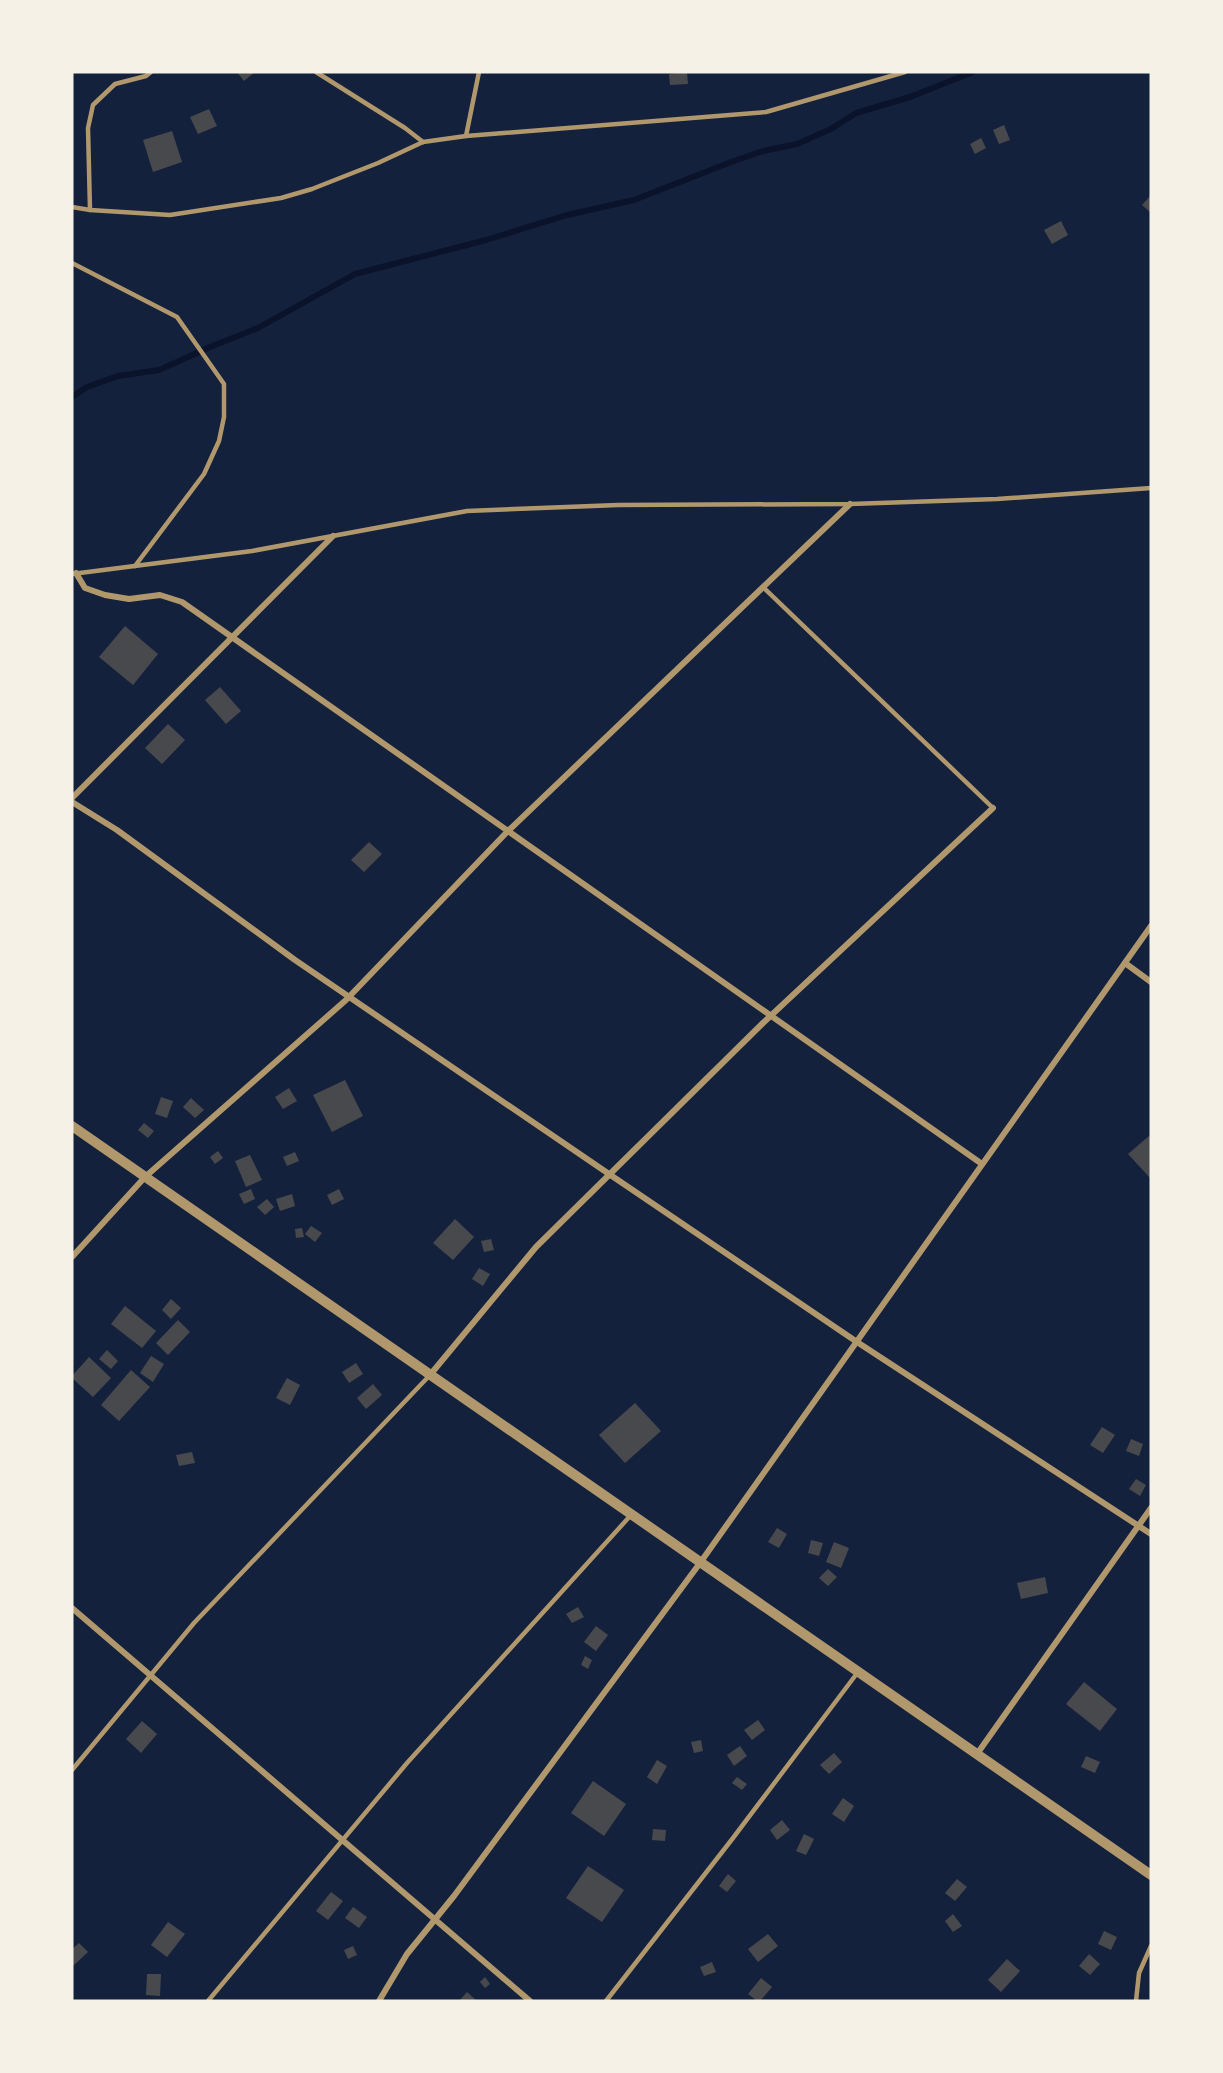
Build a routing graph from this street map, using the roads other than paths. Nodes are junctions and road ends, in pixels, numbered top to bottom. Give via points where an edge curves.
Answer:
1 (152, 72) edge
2 (316, 72) edge
3 (478, 72) edge
4 (905, 72) edge
5 (466, 136) junction
6 (423, 142) junction
7 (72, 207) edge
8 (90, 210) junction
9 (72, 263) edge
10 (1151, 488) edge
11 (850, 504) junction
12 (333, 536) junction
13 (135, 566) junction
14 (74, 573) edge
15 (763, 587) junction
16 (233, 638) junction
17 (72, 800) edge
18 (993, 808) joint
19 (508, 831) junction
20 (1151, 926) edge
21 (1125, 963) junction
22 (1151, 982) edge
23 (349, 997) junction
24 (771, 1016) junction
25 (72, 1126) edge
26 (982, 1164) junction
27 (609, 1174) junction
28 (145, 1177) junction
29 (72, 1257) edge
30 (857, 1342) junction
31 (430, 1375) junction
32 (1151, 1508) edge
33 (631, 1515) junction
34 (1138, 1526) junction
35 (1151, 1534) edge
36 (700, 1563) junction
37 (72, 1608) edge
38 (858, 1672) junction
39 (150, 1676) junction
40 (977, 1755) junction
41 (72, 1770) edge
42 (343, 1840) junction
43 (1151, 1875) edge
44 (435, 1919) junction
45 (1151, 1946) edge
46 (208, 2001) edge
47 (379, 2001) edge
48 (530, 2001) edge
49 (606, 2001) edge
50 (1136, 2001) edge

1 - 8 lane via 115,84 93,105 87,128
2 - 6 lane
3 - 5 lane
4 - 5 lane via 766,112
5 - 6 lane
6 - 8 lane via 378,163 281,198 170,215
7 - 8 lane
9 - 13 lane via 177,317 224,384 219,441 204,474
10 - 11 lane
11 - 12 lane via 618,505 467,511
11 - 15 street
12 - 13 lane
12 - 16 street
13 - 14 lane
14 - 16 street via 86,588 105,595 129,599 160,595 182,602
15 - 18 lane
15 - 19 street
16 - 17 street
16 - 19 street
17 - 23 street
18 - 24 street
19 - 23 street
19 - 24 street
20 - 21 street
21 - 22 street
21 - 26 street
23 - 27 street
23 - 28 street
24 - 26 street
24 - 27 street
25 - 28 street
26 - 30 street
27 - 30 street
27 - 31 street via 536,1247
28 - 29 street
28 - 31 street
30 - 34 street
30 - 36 street
31 - 33 street
31 - 39 lane via 194,1623
32 - 34 street
33 - 36 street
33 - 42 lane via 407,1763
34 - 35 street
34 - 40 street
36 - 38 street
36 - 44 street
37 - 39 street
38 - 40 street
38 - 49 lane
39 - 41 lane
39 - 42 street
40 - 43 street
42 - 44 street
42 - 46 lane
44 - 47 street via 406,1954
44 - 48 street
45 - 50 lane via 1139,1973

